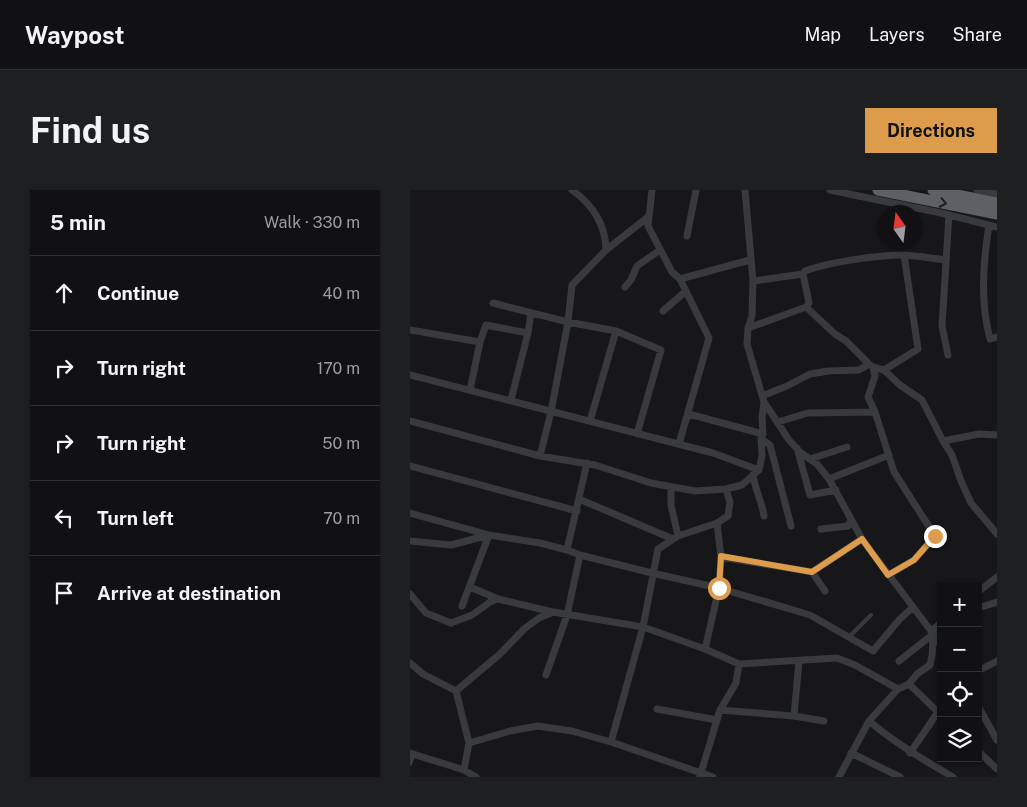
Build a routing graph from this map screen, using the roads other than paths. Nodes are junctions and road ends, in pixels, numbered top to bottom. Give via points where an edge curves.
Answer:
1 (572, 190) edge
2 (652, 190) edge
3 (696, 190) edge
4 (745, 190) edge
5 (830, 190) edge
6 (878, 190) edge
7 (934, 190) edge
8 (977, 190) edge
9 (997, 194) edge
10 (997, 203) edge
11 (997, 214) edge
12 (949, 215) junction
13 (648, 218) junction
14 (989, 225) junction
15 (997, 227) edge
16 (687, 236) dead end
17 (606, 250) junction
18 (660, 250) junction
19 (904, 255) junction
20 (750, 260) junction
21 (946, 260) junction
22 (803, 274) junction
23 (680, 279) junction
24 (753, 281) junction
25 (625, 286) dead end
26 (686, 291) junction
27 (493, 304) dead end
28 (806, 306) junction
29 (663, 311) dead end
30 (531, 313) junction
31 (568, 322) junction
32 (748, 328) junction
33 (410, 330) edge
34 (616, 331) junction
35 (528, 333) junction
36 (997, 337) edge
37 (480, 342) junction
38 (948, 355) dead end
39 (871, 365) junction
40 (884, 370) junction
41 (410, 375) edge
42 (470, 390) junction
43 (763, 399) junction
44 (511, 400) junction
45 (551, 412) junction
46 (875, 412) junction
47 (689, 414) junction
48 (410, 421) edge
49 (590, 421) junction
50 (778, 422) junction
51 (638, 434) junction
52 (997, 435) edge
53 (762, 436) junction
54 (943, 441) junction
55 (680, 444) junction
56 (847, 447) dead end
57 (797, 448) junction
58 (540, 456) junction
59 (888, 456) junction
60 (810, 459) junction
61 (587, 463) junction
62 (410, 466) edge
63 (756, 472) junction
64 (829, 479) junction
65 (671, 488) junction
66 (726, 489) junction
67 (836, 490) junction
68 (579, 499) junction
69 (577, 511) junction
70 (410, 513) edge
71 (764, 516) dead end
72 (851, 521) junction
73 (717, 523) junction
74 (791, 526) dead end
75 (821, 529) dead end
76 (997, 534) edge
77 (489, 535) junction
78 (675, 538) junction
79 (862, 539) junction
80 (410, 541) edge
81 (567, 550) junction
82 (580, 555) junction
83 (721, 556) junction
84 (812, 572) junction
85 (652, 574) junction
86 (888, 575) junction
87 (997, 577) edge
88 (470, 588) junction
89 (719, 588) junction
90 (982, 589) edge
91 (825, 591) dead end
92 (410, 594) edge
93 (498, 599) junction
94 (997, 602) edge
95 (462, 606) dead end
96 (913, 607) junction
97 (982, 607) edge
98 (554, 612) junction
99 (567, 615) junction
100 (871, 615) dead end
101 (643, 627) junction
102 (938, 627) edge
103 (937, 632) edge
104 (933, 634) junction
105 (849, 637) junction
106 (937, 640) edge
107 (705, 649) junction
108 (799, 661) junction
109 (899, 661) dead end
110 (997, 661) edge
111 (410, 663) edge
112 (739, 664) junction
113 (982, 669) edge
114 (546, 676) dead end
115 (909, 684) junction
116 (898, 688) junction
117 (456, 691) junction
118 (657, 708) dead end
119 (720, 710) junction
120 (937, 711) edge
121 (982, 713) edge
122 (794, 716) junction
123 (937, 716) edge
124 (717, 720) junction
125 (824, 720) dead end
126 (869, 720) junction
127 (997, 740) edge
128 (611, 742) junction
129 (469, 743) junction
130 (910, 752) junction
131 (412, 753) edge
132 (851, 753) junction
133 (982, 755) edge
134 (410, 764) edge
135 (997, 769) edge
136 (464, 770) junction
137 (700, 775) edge
138 (476, 777) edge
139 (713, 777) edge
140 (839, 777) edge
141 (900, 777) edge
142 (953, 777) edge

1 - 17 street via 592,208 606,237
2 - 13 street
3 - 16 street
4 - 20 street
5 - 12 street
6 -> 11 highway
7 - 10 highway
8 - 9 street
12 - 14 street
12 - 21 street
13 - 17 street
13 - 18 street via 648,226
14 - 15 street
14 - 36 street via 985,253 985,320 990,339
17 - 31 street via 572,285
18 - 23 street via 672,272
18 - 25 street via 639,264
19 - 21 street
19 - 22 street via 816,267
19 - 40 street via 918,349
20 - 23 street
20 - 24 street
21 - 38 street via 942,326
22 - 24 street
22 - 28 street
23 - 26 street
24 - 32 street via 752,316
26 - 29 street
26 - 47 street via 709,338
27 - 30 street
28 - 32 street
28 - 39 street
30 - 31 street
30 - 35 street
31 - 34 street
31 - 45 street
32 - 43 street via 750,357
33 - 37 street
34 - 49 street
34 - 51 street via 661,350
35 - 37 street via 486,325
35 - 44 street
37 - 42 street
39 - 40 street
39 - 43 street via 858,370 810,374
39 - 46 street via 875,376 868,397
40 - 54 street via 900,386 922,400
41 - 42 street
42 - 44 street
43 - 50 street
43 - 53 street
44 - 45 street
45 - 49 street
45 - 58 street
46 - 50 street via 808,414
46 - 59 street
47 - 53 street
47 - 55 street
48 - 58 street
49 - 51 street
50 - 57 street via 788,440
51 - 55 street
52 - 54 street via 979,434
53 - 63 street via 762,456
53 - 74 street via 770,445
54 - 76 street via 971,503
55 - 63 street
56 - 60 street
57 - 60 street
57 - 67 street via 810,495
58 - 61 street
59 - 64 street
59 - 86 street via 894,472 935,536 914,560
60 - 64 street
61 - 65 street
61 - 68 street
62 - 69 street
63 - 66 street via 742,485
63 - 71 street via 755,489
64 - 67 street
65 - 66 street via 695,491
65 - 78 street
66 - 73 street via 730,502 728,516
67 - 72 street
68 - 69 street
68 - 78 street
69 - 81 street
70 - 77 street
72 - 75 street via 848,526
72 - 79 street
73 - 78 street
73 - 83 street
77 - 80 street via 450,545
77 - 81 street
77 - 88 street
78 - 85 street via 658,549
79 - 84 street
79 - 86 street
81 - 82 street
82 - 85 street
82 - 99 street
83 - 84 street
83 - 89 street
84 - 91 street
85 - 89 street
85 - 101 street
86 - 96 street
87 - 90 street
88 - 93 street
88 - 95 street
89 - 105 street via 810,615
89 - 107 street
92 - 93 street via 426,613 451,622 472,615
93 - 98 street
94 - 97 street
96 - 104 street
96 - 105 street via 873,650
98 - 99 street
98 - 117 street via 524,629
99 - 101 street
99 - 114 street
100 - 105 lane
101 - 107 street
101 - 128 street
102 - 104 street
103 - 104 street
104 - 106 street
104 - 109 street
104 - 115 street via 930,665
107 - 112 street
108 - 112 street
108 - 116 street via 838,658
108 - 122 street
110 - 113 street
111 - 117 street via 423,674
112 - 119 street via 736,682
115 - 116 street
115 - 120 street
116 - 126 street
117 - 129 street
118 - 124 street
119 - 122 street
119 - 124 street
121 - 127 street
122 - 125 street
123 - 130 street
124 - 137 street
126 - 130 street
126 - 132 street
128 - 129 street via 572,730 538,726
128 - 137 street
129 - 136 street
130 - 142 street
131 - 134 lane
131 - 136 street
132 - 140 street
132 - 141 street
133 - 135 street
136 - 138 street
137 - 139 street

